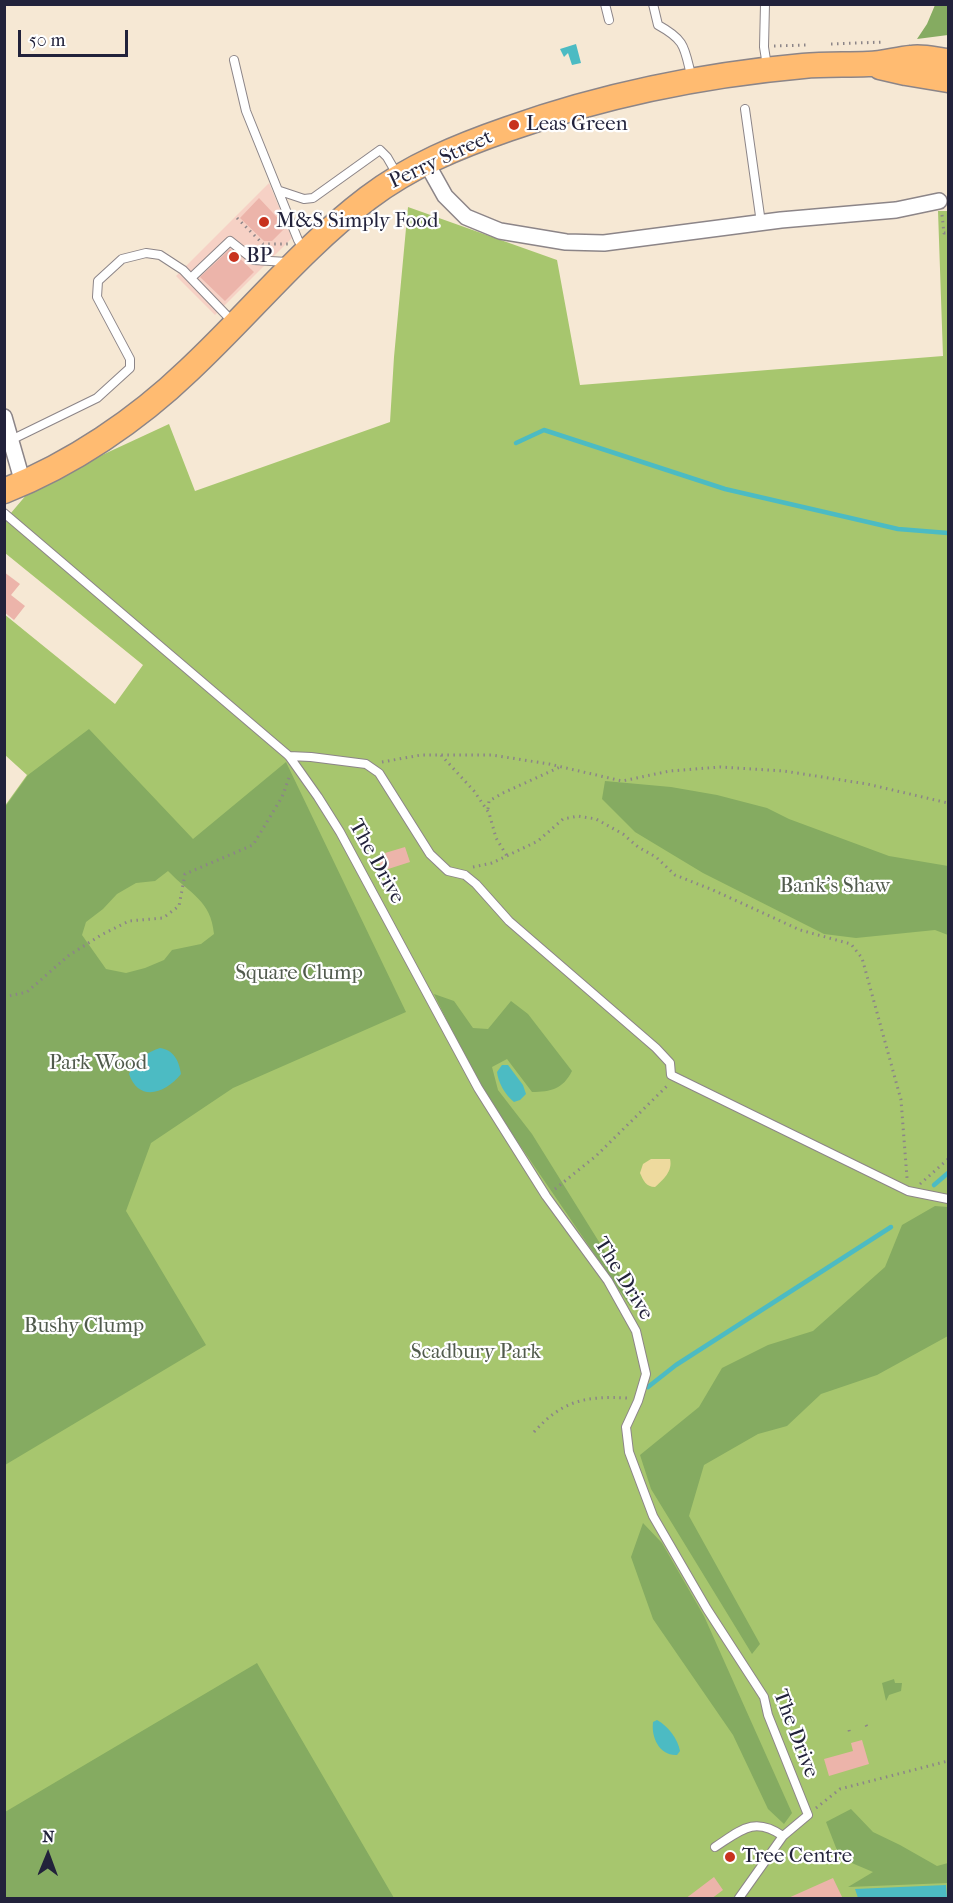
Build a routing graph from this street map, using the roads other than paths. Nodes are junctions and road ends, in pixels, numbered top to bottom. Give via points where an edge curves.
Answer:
1 (605, 4) edge
2 (653, 4) edge
3 (765, 4) edge
4 (609, 20) dead end
5 (234, 60) dead end
6 (948, 61) edge
7 (872, 64) junction
8 (767, 70) junction
9 (692, 80) junction
10 (948, 80) edge
11 (745, 109) dead end
12 (426, 162) junction
13 (398, 177) junction
14 (280, 191) junction
15 (939, 201) road end
16 (760, 223) junction
17 (299, 253) junction
18 (191, 278) junction
19 (235, 324) junction
20 (4, 417) edge
21 (11, 440) junction
22 (14, 487) edge
23 (4, 513) edge
24 (291, 758) junction
25 (948, 1199) edge
26 (783, 1836) junction
27 (715, 1847) dead end
28 (739, 1899) edge

1 - 4 lane
2 - 9 lane via 658,25 677,36 684,49
3 - 8 lane
5 - 14 lane via 246,111
6 - 7 main road, Perry Street via 914,57
7 - 8 main road, Perry Street
7 - 10 main road, Perry Street
8 - 9 main road, Perry Street
9 - 12 main road, Perry Street via 557,112
11 - 16 lane
12 - 13 main road, Perry Street
12 - 16 street via 445,196 466,217 500,231 566,242 604,243
13 - 14 lane via 380,150 313,198
13 - 17 main road, Perry Street
14 - 17 lane
15 - 16 street via 896,210
17 - 18 lane via 254,260 230,241
17 - 19 main road, Perry Street
18 - 19 lane
18 - 21 lane via 160,255 146,253 122,259 98,281 98,297 130,359 130,368 97,398
19 - 22 main road, Perry Street via 143,411 63,462
20 - 21 street
21 - 22 street
23 - 24 lane, The Drive
24 - 25 lane via 366,764 378,773 430,854 448,871 465,875 476,884 509,921 656,1048 670,1063 671,1075 908,1191
24 - 26 lane, The Drive via 340,832 478,1088 546,1196 608,1281 636,1331 646,1374 626,1427 629,1452 653,1516 764,1697 808,1815
26 - 27 lane via 757,1825 739,1831
26 - 28 lane

